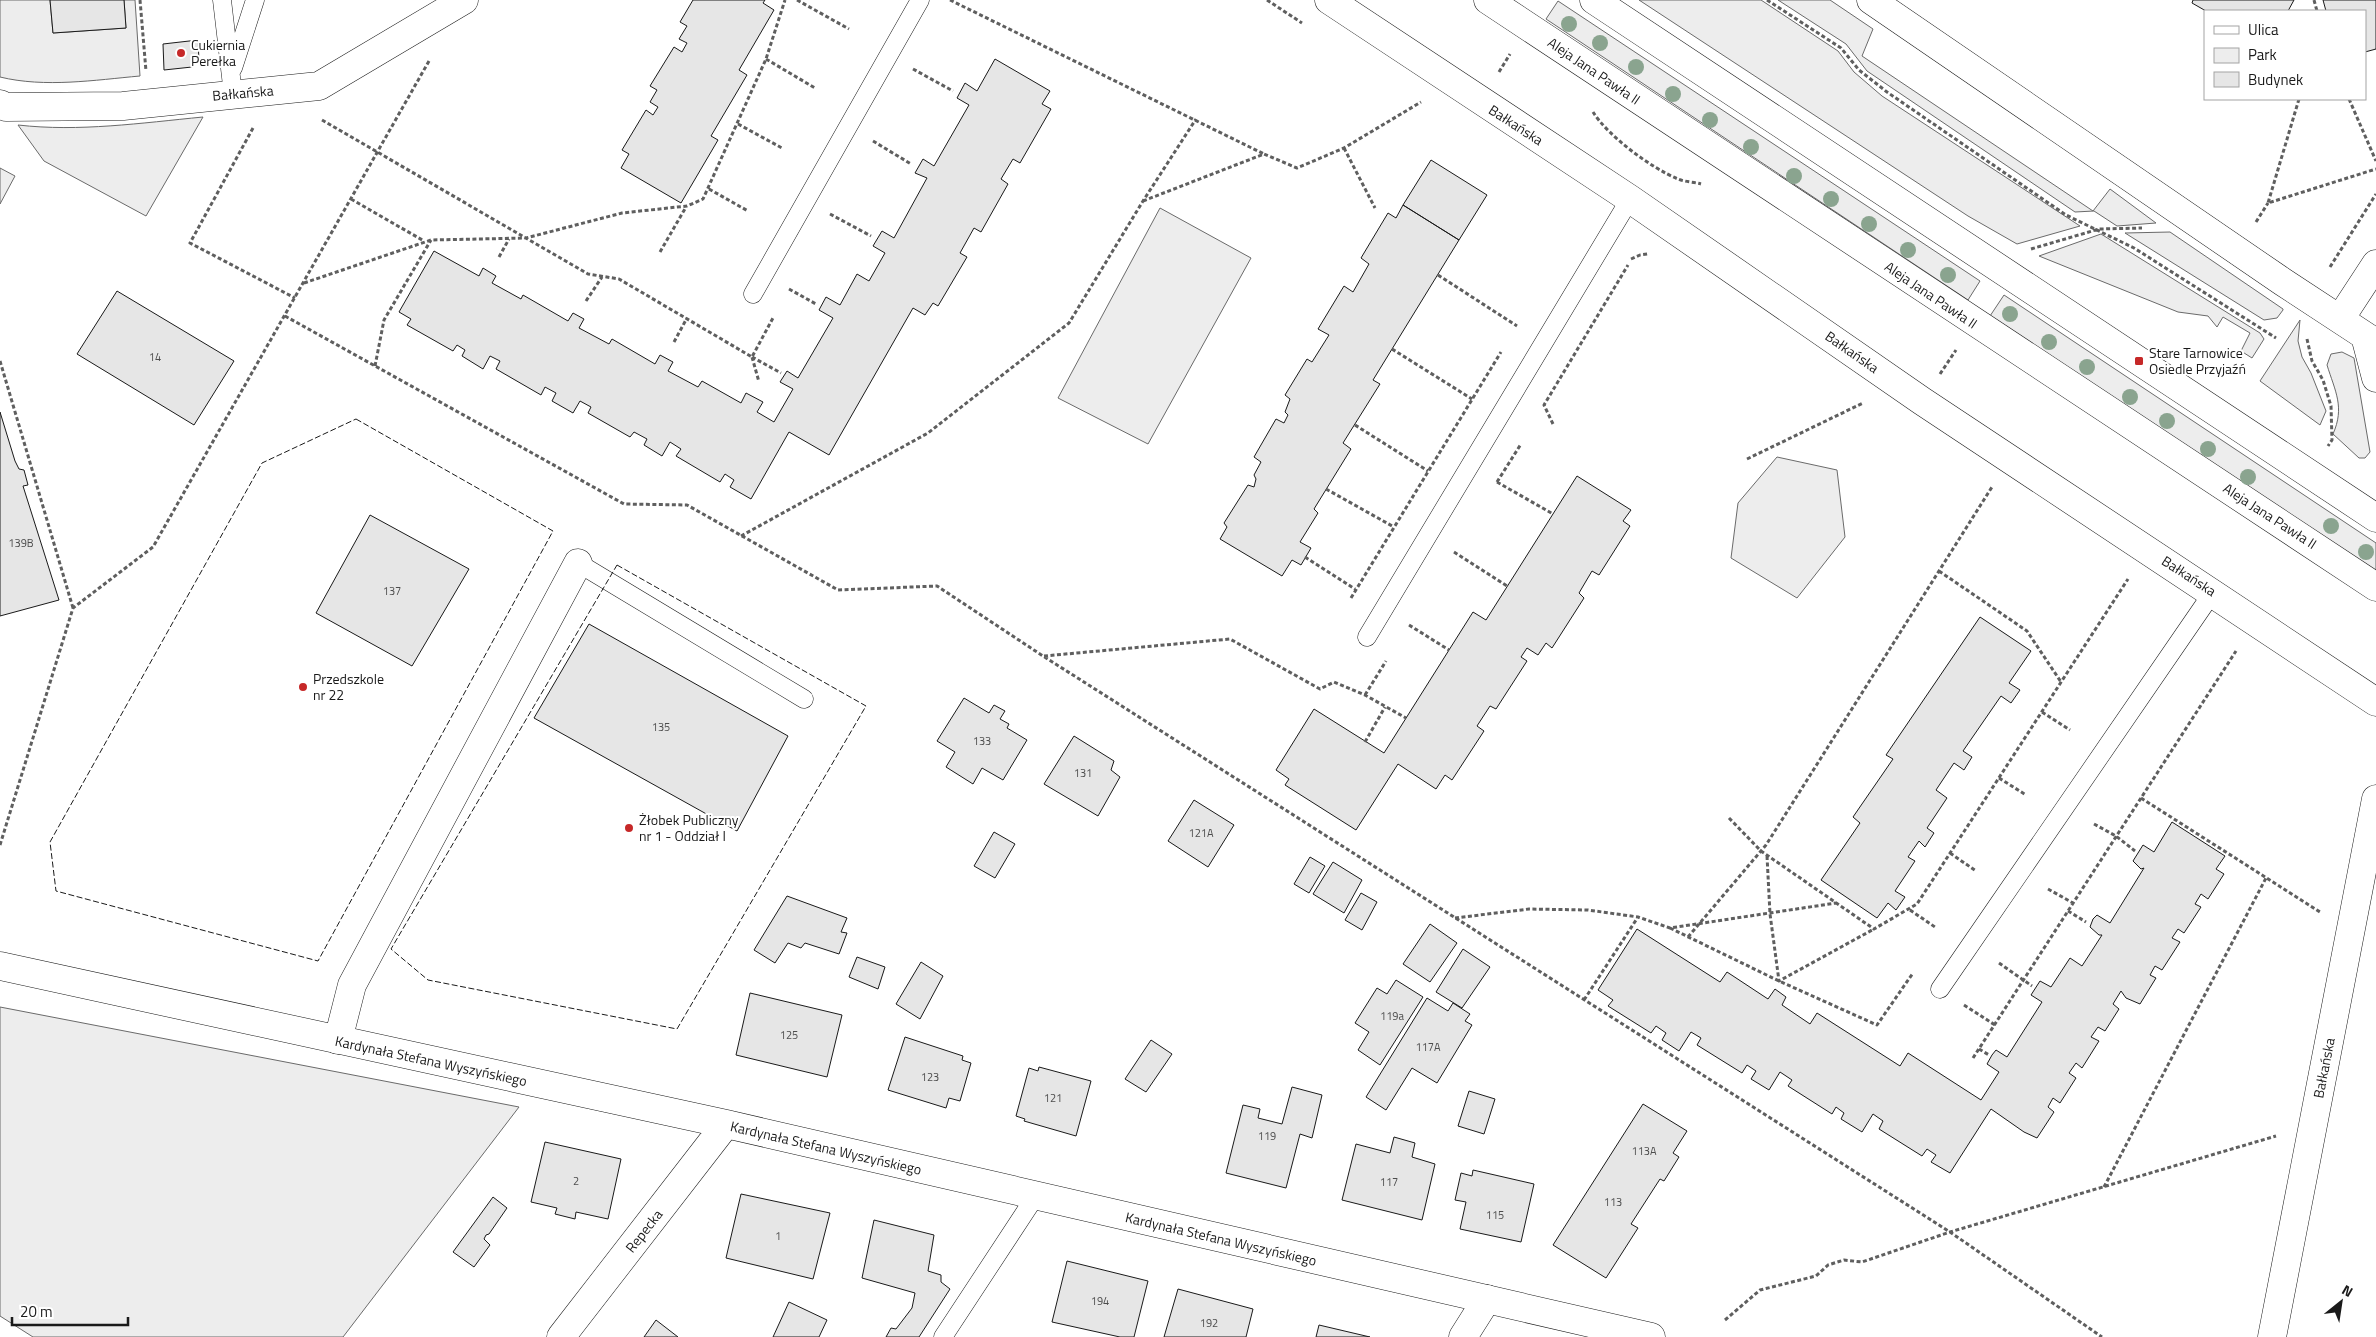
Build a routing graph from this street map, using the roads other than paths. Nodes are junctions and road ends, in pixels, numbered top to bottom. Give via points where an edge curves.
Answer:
1 (222, 0) edge
2 (255, 0) edge
3 (464, 0) edge
4 (920, 0) edge
5 (1329, 0) edge
6 (1488, 0) edge
7 (1594, 0) edge
8 (1871, 0) edge
9 (232, 84) junction
10 (0, 104) edge
11 (1630, 199) junction
12 (2376, 264) edge
13 (753, 294) dead end
14 (2324, 309) junction
15 (2370, 340) edge
16 (2376, 378) edge
17 (2376, 518) edge
18 (578, 563) joint
19 (2376, 587) edge
20 (2213, 592) junction
21 (1367, 637) dead end
22 (804, 699) dead end
23 (2376, 702) edge
24 (2376, 799) edge
25 (0, 966) edge
26 (1940, 989) dead end
27 (338, 1040) junction
28 (726, 1124) junction
29 (1035, 1197) junction
30 (1487, 1300) junction
31 (561, 1337) edge
32 (943, 1337) edge
33 (1463, 1337) edge
34 (1651, 1337) edge
35 (2272, 1337) edge

1 - 9 lane
2 - 9 lane
3 - 9 street, Bałkańska via 319,86
4 - 13 lane
5 - 11 street, Bałkańska
6 - 19 street, Aleja Jana Pawła II
7 - 17 street
8 - 14 street
9 - 10 street, Bałkańska via 123,106 6,107
11 - 20 street, Bałkańska via 1922,401
11 - 21 lane
12 - 14 street
14 - 15 street
15 - 16 street
18 - 22 lane
18 - 27 street via 352,985
20 - 23 street, Bałkańska
20 - 26 lane
24 - 35 street, Bałkańska
25 - 27 street, Kardynała Stefana Wyszyńskiego
27 - 28 street, Kardynała Stefana Wyszyńskiego
28 - 29 street, Kardynała Stefana Wyszyńskiego
28 - 31 street, Repecka
29 - 30 street, Kardynała Stefana Wyszyńskiego
29 - 32 lane
30 - 33 street
30 - 34 street, Kardynała Stefana Wyszyńskiego

